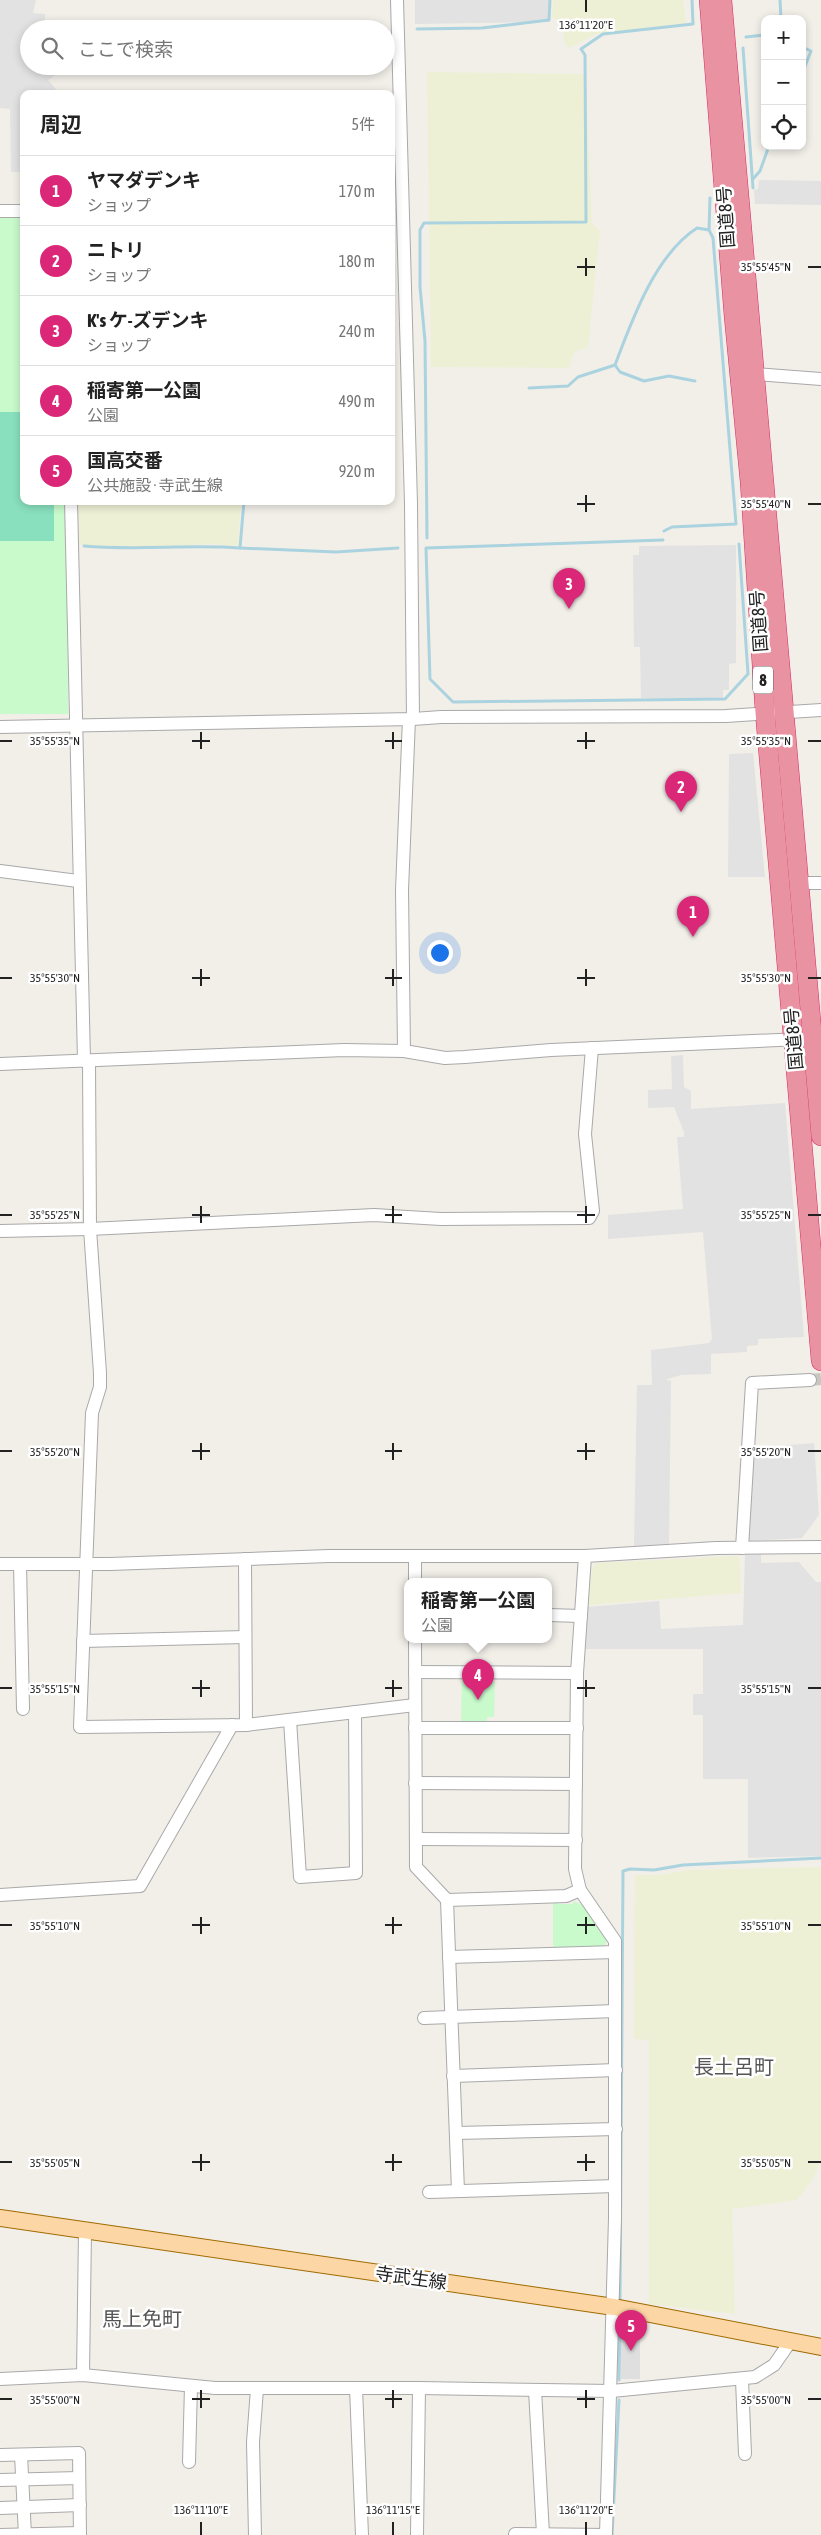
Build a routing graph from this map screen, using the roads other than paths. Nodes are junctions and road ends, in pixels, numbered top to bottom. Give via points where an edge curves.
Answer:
1 (397, 0) edge
2 (709, 0) edge
3 (722, 0) edge
4 (396, 201) edge
5 (0, 211) edge
6 (20, 211) edge
7 (754, 374) junction
8 (821, 379) edge
9 (71, 505) edge
10 (821, 710) edge
11 (786, 711) junction
12 (766, 712) junction
13 (411, 719) junction
14 (74, 726) junction
15 (0, 727) edge
16 (0, 872) edge
17 (78, 881) junction
18 (800, 883) junction
19 (821, 883) edge
20 (794, 1039) junction
21 (817, 1039) edge
22 (592, 1048) junction
23 (404, 1051) junction
24 (87, 1061) junction
25 (0, 1064) edge
26 (821, 1136) edge
27 (90, 1229) junction
28 (0, 1231) edge
29 (821, 1360) edge
30 (810, 1380) tunnel mouth
31 (821, 1547) edge
32 (742, 1548) junction
33 (415, 1556) junction
34 (585, 1556) junction
35 (245, 1559) junction
36 (0, 1564) edge
37 (20, 1564) junction
38 (87, 1564) junction
39 (415, 1578) edge
40 (552, 1616) edge
41 (581, 1616) junction
42 (245, 1637) junction
43 (84, 1640) junction
44 (415, 1643) edge
45 (415, 1672) junction
46 (577, 1673) junction
47 (415, 1705) junction
48 (23, 1710) dead end
49 (355, 1712) junction
50 (290, 1720) junction
51 (246, 1725) junction
52 (232, 1726) junction
53 (415, 1728) junction
54 (576, 1728) junction
55 (415, 1783) junction
56 (576, 1784) junction
57 (416, 1840) junction
58 (576, 1840) junction
59 (580, 1890) junction
60 (0, 1895) edge
61 (447, 1900) junction
62 (615, 1952) junction
63 (449, 1957) junction
64 (615, 2011) junction
65 (451, 2016) junction
66 (424, 2018) dead end
67 (616, 2070) junction
68 (453, 2076) junction
69 (616, 2129) junction
70 (456, 2133) junction
71 (615, 2186) junction
72 (458, 2191) junction
73 (429, 2192) dead end
74 (0, 2218) edge
75 (85, 2231) junction
76 (614, 2307) junction
77 (790, 2342) junction
78 (821, 2347) edge
79 (83, 2375) junction
80 (0, 2379) edge
81 (742, 2380) junction
82 (191, 2386) junction
83 (356, 2388) junction
84 (419, 2388) junction
85 (257, 2389) junction
86 (535, 2390) junction
87 (612, 2391) junction
88 (745, 2454) dead end
89 (0, 2455) edge
90 (21, 2455) junction
91 (189, 2462) dead end
92 (79, 2478) junction
93 (0, 2480) edge
94 (22, 2480) junction
95 (80, 2506) junction
96 (23, 2507) junction
97 (0, 2508) edge
98 (80, 2534) edge
99 (515, 2534) edge
100 (543, 2534) edge
101 (0, 2535) edge
102 (24, 2535) edge
103 (255, 2535) edge
104 (362, 2535) edge
105 (417, 2535) edge
106 (606, 2535) edge

1 - 4 street
2 - 12 highway, 国道8号 / 8
3 - 7 highway, 国道8号 / 8
4 - 13 street via 406,276
5 - 6 street
7 - 8 street
7 - 11 highway, 国道8号 / 8
9 - 14 street
10 - 11 street
11 - 12 street
11 - 18 highway, 国道8号 / 8
12 - 13 street via 726,716
12 - 20 highway, 国道8号 / 8
13 - 14 street
13 - 23 street via 402,890
14 - 15 street
14 - 17 street
16 - 17 street
17 - 24 street
18 - 19 street
18 - 21 highway, 国道8号 / 8
20 - 21 street
20 - 22 street
20 - 29 highway, 国道8号 / 8
21 - 26 highway, 国道8号 / 8
22 - 23 street via 445,1058
22 - 27 street via 585,1134 593,1211 589,1218 441,1219 374,1214
23 - 24 street via 344,1050
24 - 25 street
24 - 27 street
27 - 28 street
27 - 38 street via 100,1387 92,1413
30 - 32 street via 752,1383
31 - 32 street
32 - 34 street
33 - 34 street
33 - 35 street
33 - 39 street
34 - 41 street
35 - 38 street
35 - 42 street
36 - 37 street
37 - 38 street
37 - 48 street
38 - 43 street
40 - 41 street
41 - 46 street
42 - 43 street
42 - 51 street
43 - 52 street via 80,1727
44 - 45 street
45 - 46 street
45 - 47 street
46 - 54 street
47 - 49 street
47 - 53 street
49 - 50 street
49 - 50 street via 356,1873 300,1877
50 - 51 street
51 - 52 street
52 - 60 street via 140,1886
53 - 54 street
53 - 55 street
54 - 56 street
55 - 56 street
55 - 57 street
56 - 58 street
57 - 58 street
57 - 61 street via 416,1867
58 - 59 street via 575,1869
59 - 61 street via 566,1896
59 - 62 street via 615,1941
61 - 63 street
62 - 63 street
62 - 64 street
63 - 65 street
64 - 65 street
64 - 67 street
65 - 66 street
65 - 68 street
67 - 68 street
67 - 69 street
68 - 70 street
69 - 70 street
69 - 71 street
70 - 72 street
71 - 72 street
71 - 76 street
72 - 73 street
74 - 75 main road, 寺武生線
75 - 76 main road, 寺武生線
75 - 79 street
76 - 77 main road, 寺武生線
76 - 87 street
77 - 78 main road, 寺武生線
77 - 81 street via 774,2365 762,2375
79 - 80 street
79 - 82 street
81 - 87 street
81 - 88 street
82 - 85 street
82 - 91 street
83 - 84 street
83 - 85 street
83 - 104 street
84 - 86 street
84 - 105 street
85 - 103 street via 253,2442
86 - 87 street
86 - 100 street
87 - 106 street
89 - 90 street
90 - 92 street via 79,2453
90 - 94 street
92 - 94 street
92 - 95 street
93 - 94 street
94 - 96 street
95 - 96 street
95 - 98 street
96 - 97 street
96 - 102 street
98 - 102 street
99 - 100 street
100 - 106 street
101 - 102 street

